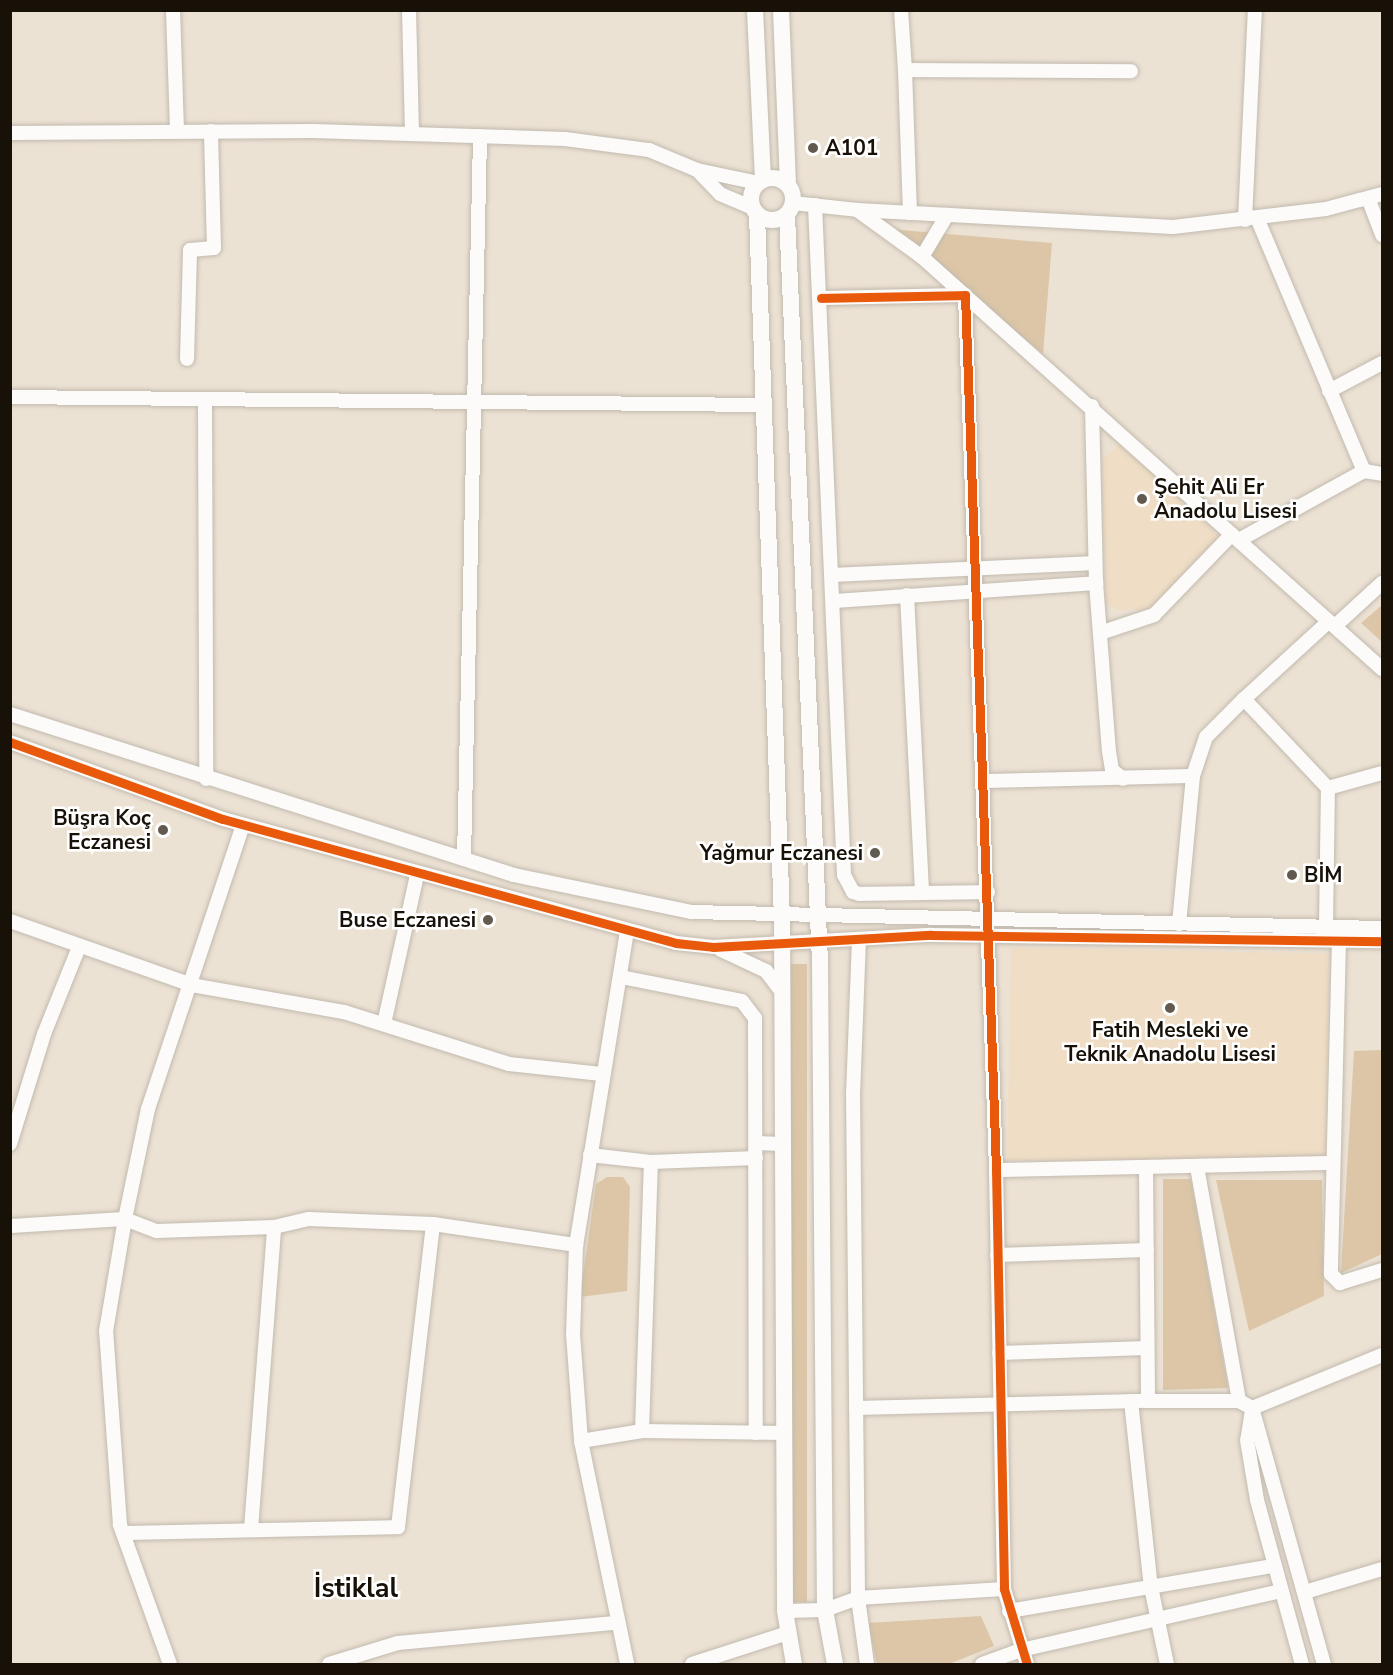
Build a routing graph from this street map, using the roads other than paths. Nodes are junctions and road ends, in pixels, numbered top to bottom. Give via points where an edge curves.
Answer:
1 (173, 10) edge
2 (409, 10) edge
3 (755, 10) edge
4 (781, 10) edge
5 (901, 10) edge
6 (1255, 10) edge
7 (906, 70) junction
8 (1131, 71) dead end
9 (177, 131) junction
10 (211, 131) junction
11 (10, 133) edge
12 (412, 134) junction
13 (480, 136) junction
14 (697, 170) junction
15 (760, 182) junction
16 (788, 184) junction
17 (1383, 194) edge
18 (1368, 198) junction
19 (815, 205) junction
20 (790, 209) junction
21 (857, 210) junction
22 (755, 211) junction
23 (910, 213) junction
24 (947, 215) junction
25 (1251, 219) junction
26 (1383, 235) edge
27 (922, 257) junction
28 (965, 295) junction
29 (821, 298) junction
30 (188, 358) dead end
31 (1383, 363) edge
32 (1329, 391) junction
33 (10, 397) edge
34 (205, 403) junction
35 (473, 404) junction
36 (761, 405) junction
37 (1092, 406) junction
38 (1364, 471) junction
39 (1383, 474) edge
40 (1236, 537) junction
41 (1095, 563) junction
42 (976, 565) junction
43 (833, 575) junction
44 (1096, 583) junction
45 (1383, 583) edge
46 (977, 590) junction
47 (907, 596) junction
48 (834, 601) junction
49 (1332, 624) junction
50 (1100, 633) junction
51 (1383, 669) edge
52 (1244, 699) junction
53 (10, 714) edge
54 (10, 742) edge
55 (1383, 773) edge
56 (1193, 776) junction
57 (206, 779) junction
58 (1123, 779) junction
59 (984, 781) junction
60 (1328, 788) junction
61 (243, 825) junction
62 (464, 859) junction
63 (417, 875) junction
64 (988, 892) junction
65 (922, 893) junction
66 (818, 917) junction
67 (782, 918) junction
68 (10, 921) edge
69 (987, 921) junction
70 (1179, 924) junction
71 (1326, 927) junction
72 (1383, 928) edge
73 (627, 932) junction
74 (987, 935) junction
75 (859, 939) junction
76 (1338, 940) junction
77 (1383, 941) edge
78 (819, 942) junction
79 (782, 943) junction
80 (79, 947) junction
81 (713, 947) junction
82 (621, 977) junction
83 (192, 985) junction
84 (779, 988) junction
85 (384, 1024) junction
86 (601, 1074) junction
87 (10, 1144) edge
88 (782, 1144) junction
89 (756, 1150) junction
90 (590, 1155) junction
91 (651, 1162) junction
92 (1332, 1163) junction
93 (1197, 1167) junction
94 (1146, 1168) junction
95 (996, 1170) junction
96 (125, 1219) junction
97 (433, 1224) junction
98 (10, 1226) edge
99 (274, 1227) junction
100 (576, 1245) junction
101 (1147, 1251) junction
102 (997, 1255) junction
103 (1383, 1270) edge
104 (1148, 1348) junction
105 (999, 1353) junction
106 (1383, 1355) edge
107 (1131, 1401) junction
108 (1148, 1401) junction
109 (1239, 1401) junction
110 (999, 1406) junction
111 (856, 1408) junction
112 (1252, 1408) junction
113 (642, 1431) junction
114 (756, 1432) junction
115 (785, 1433) junction
116 (581, 1441) junction
117 (251, 1529) junction
118 (123, 1533) junction
119 (1274, 1566) junction
120 (1383, 1569) edge
121 (1151, 1587) junction
122 (1004, 1589) junction
123 (1281, 1592) junction
124 (1305, 1592) junction
125 (858, 1598) junction
126 (825, 1610) junction
127 (785, 1611) junction
128 (1008, 1611) junction
129 (1155, 1617) junction
130 (615, 1623) junction
131 (788, 1633) junction
132 (1021, 1650) junction
133 (170, 1665) edge
134 (329, 1665) edge
135 (627, 1665) edge
136 (692, 1665) edge
137 (794, 1665) edge
138 (835, 1665) edge
139 (867, 1665) edge
140 (982, 1665) edge
141 (1027, 1665) edge
142 (1167, 1665) edge
143 (1302, 1665) edge
144 (1324, 1665) edge

1 - 9 street
2 - 12 street
3 - 15 main road
4 - 16 main road
5 - 7 street
6 - 25 street
7 - 8 street
7 - 23 street
9 - 10 street
9 - 11 street
10 - 12 street
10 - 30 street via 214,248 190,250
12 - 13 street
13 - 14 street via 565,139 649,150
13 - 35 street
14 - 15 street
14 - 22 street via 720,194
15 - 16 main road
15 - 22 main road
16 - 20 main road
17 - 18 street
18 - 25 street
18 - 26 street
19 - 20 street
19 - 21 street
19 - 29 street
20 - 22 main road via 768,220
20 - 66 main road
21 - 23 street
21 - 27 street
22 - 36 main road
23 - 24 street
24 - 25 street via 1173,227
24 - 27 street
25 - 32 street
27 - 28 street
28 - 29 street
28 - 37 street
28 - 42 street
29 - 43 street
31 - 32 street
32 - 38 street
33 - 34 street
34 - 35 street
34 - 57 street
35 - 36 street
35 - 62 street
36 - 67 main road
37 - 40 street
37 - 41 street
38 - 39 street
38 - 40 street
40 - 49 street
40 - 50 street via 1154,615
41 - 42 street
41 - 44 street
42 - 43 street
42 - 46 street
43 - 48 street
44 - 46 street
44 - 50 street
45 - 49 street
46 - 47 street
46 - 59 street
47 - 48 street
47 - 65 street
48 - 65 street via 844,875 853,892
49 - 51 street
49 - 52 street
50 - 58 street via 1109,751 1112,770
52 - 56 street via 1206,737
52 - 60 street
53 - 57 street
54 - 61 street
55 - 60 street
56 - 58 street
56 - 70 street
57 - 62 street
58 - 59 street
59 - 64 street
60 - 71 street
61 - 63 street
61 - 83 street
62 - 67 street via 691,912
63 - 73 street
63 - 85 street
64 - 65 street
64 - 69 street
66 - 67 street
66 - 69 street
66 - 78 main road
67 - 79 main road
68 - 80 street
69 - 70 street
69 - 74 street
70 - 71 street
71 - 72 street
73 - 81 street
73 - 82 street
74 - 75 street
74 - 76 street
74 - 95 street
75 - 78 street
75 - 111 street via 853,1092
76 - 77 street
76 - 92 street
78 - 79 street
78 - 126 main road
79 - 81 street
79 - 84 main road
80 - 83 street
80 - 87 street via 44,1034
81 - 84 street via 766,971
82 - 86 street
82 - 89 street via 742,1001 750,1009 756,1024
83 - 85 street
83 - 96 street via 148,1109
84 - 88 main road
85 - 86 street via 509,1064
86 - 90 street
88 - 89 street
88 - 115 main road
89 - 91 street
89 - 114 street
90 - 91 street
90 - 100 street
91 - 113 street
92 - 93 street
92 - 103 street via 1333,1279 1349,1282
93 - 94 street
93 - 109 street
94 - 95 street
94 - 101 street
95 - 102 street
96 - 98 street
96 - 99 street via 158,1231
96 - 118 street via 106,1331
97 - 99 street via 309,1219
97 - 100 street
97 - 117 street via 398,1527
99 - 117 street
100 - 116 street via 573,1334
101 - 102 street
101 - 104 street
102 - 105 street
104 - 105 street
104 - 108 street
105 - 110 street
106 - 112 street
107 - 108 street
107 - 110 street
107 - 121 street
108 - 109 street
109 - 112 street
110 - 111 street
110 - 122 street
111 - 125 street
112 - 119 street via 1247,1440
112 - 124 street
113 - 114 street
113 - 116 street
114 - 115 street
115 - 127 main road
116 - 130 street
117 - 118 street
118 - 133 street
119 - 121 street
119 - 123 street
120 - 124 street
121 - 128 street
121 - 129 street
122 - 125 street
122 - 128 street
123 - 129 street
123 - 143 street
124 - 144 street
125 - 126 street
125 - 139 street
126 - 127 street
126 - 138 main road
127 - 131 main road
128 - 132 street
129 - 132 street
129 - 142 street
130 - 134 street via 398,1643
130 - 135 street
131 - 136 street
131 - 137 main road
132 - 140 street
132 - 141 street

